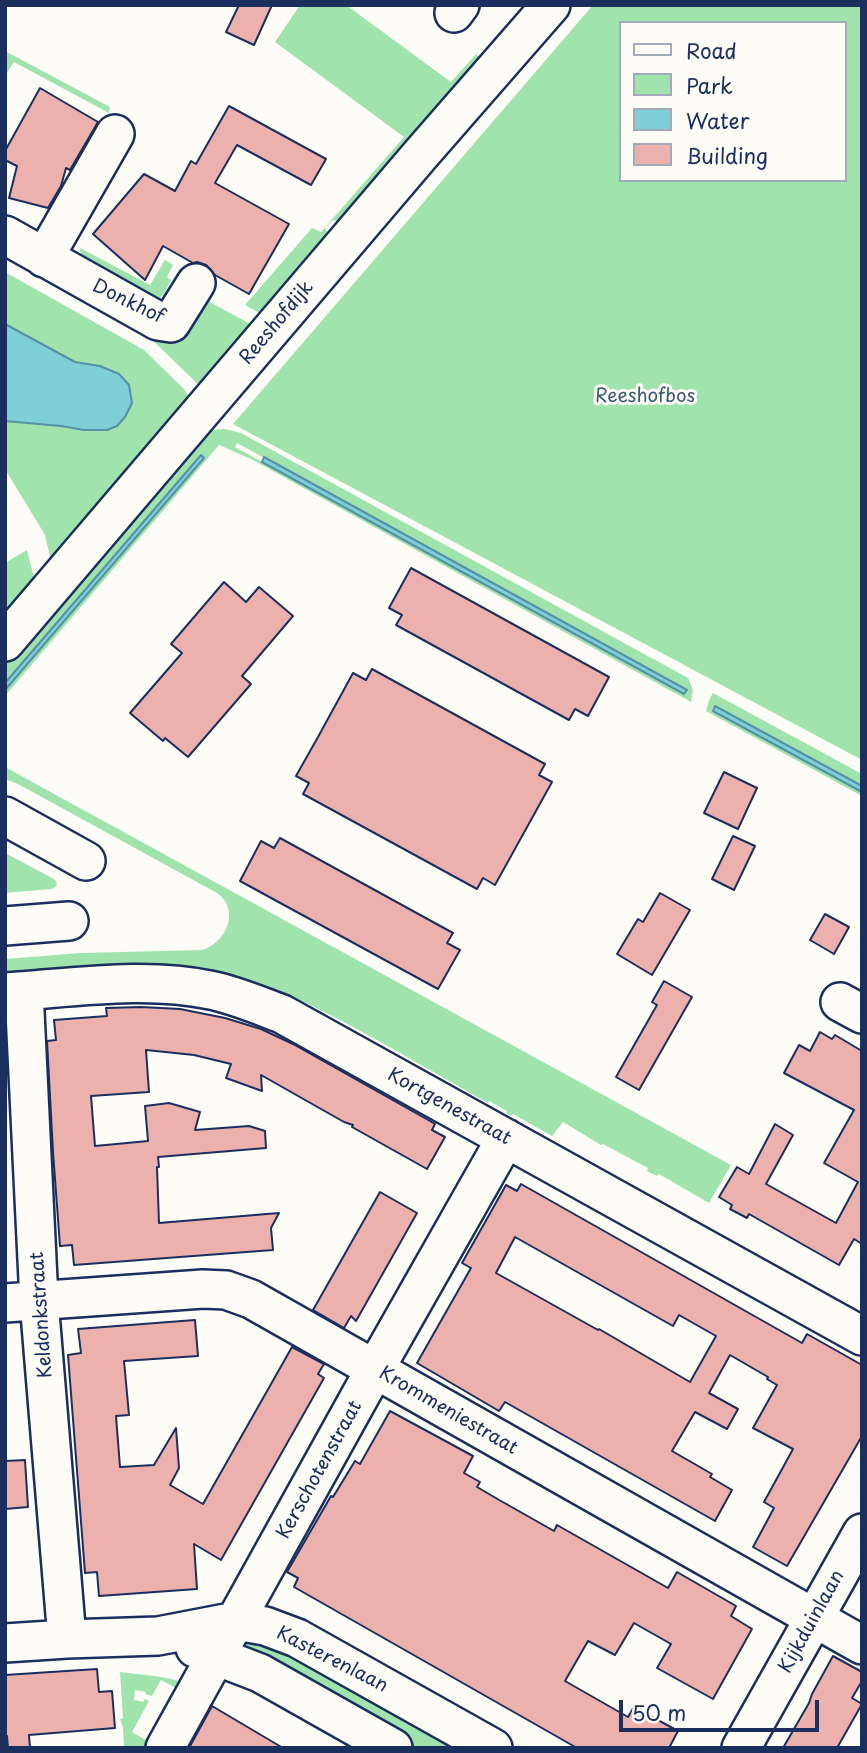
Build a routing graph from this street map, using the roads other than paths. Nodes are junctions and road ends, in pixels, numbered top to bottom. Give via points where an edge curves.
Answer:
1 (551, 5) edge
2 (115, 134) dead end
3 (5, 235) edge
4 (44, 258) junction
5 (196, 283) dead end
6 (5, 642) edge
7 (5, 816) edge
8 (86, 861) dead end
9 (69, 921) dead end
10 (5, 926) edge
11 (15, 992) edge
12 (506, 1138) junction
13 (22, 1302) edge
14 (862, 1336) edge
15 (375, 1369) junction
16 (862, 1533) edge
17 (814, 1618) junction
18 (236, 1621) junction
19 (158, 1636) junction
20 (67, 1639) junction
21 (5, 1643) edge
22 (862, 1645) edge
23 (216, 1655) junction
24 (165, 1748) edge
25 (393, 1748) edge
26 (493, 1748) edge
27 (741, 1748) edge

1 - 6 street, Reeshofdijk
2 - 4 street
3 - 4 street, Donkhof
4 - 5 street, Donkhof via 158,321 171,323
7 - 8 street
9 - 10 street
11 - 12 street, Kortgenestraat via 140,983 209,990 246,1000 282,1014
11 - 13 street, Keldonkstraat
12 - 14 street, Kortgenestraat
12 - 15 street, Kerschotenstraat
13 - 15 street, Krommeniestraat via 226,1290 251,1299
13 - 20 street, Keldonkstraat
15 - 17 street, Krommeniestraat
15 - 18 street, Kerschotenstraat
16 - 17 street, Kijkduinlaan
17 - 22 street, Krommeniestraat
17 - 27 street, Kijkduinlaan
18 - 19 street, Kasterenlaan
18 - 23 street, Kerschotenstraat
18 - 26 street, Kasterenlaan via 296,1638
19 - 20 street, Kasterenlaan
19 - 23 street, Kasterenlaan
20 - 21 street, Kasterenlaan
23 - 24 street, Kerschotenstraat
23 - 25 street, Kasterenlaan via 260,1673

